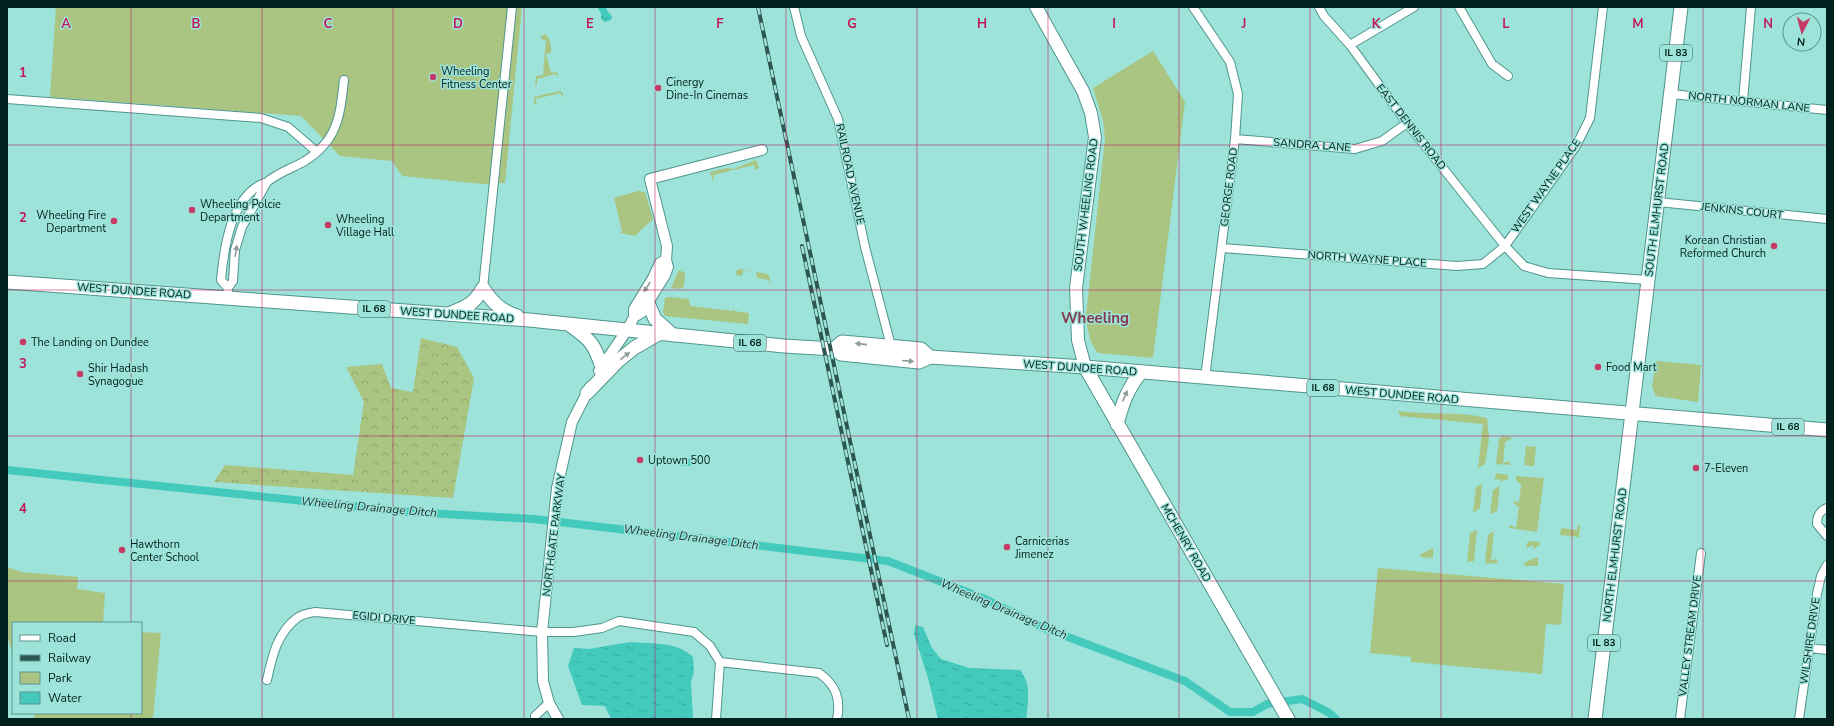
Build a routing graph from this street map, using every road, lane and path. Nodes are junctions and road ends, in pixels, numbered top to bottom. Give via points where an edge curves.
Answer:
1 (512, 7) edge
2 (794, 7) edge
3 (1036, 7) edge
4 (1193, 7) edge
5 (1319, 7) edge
6 (1414, 7) edge
7 (1459, 7) edge
8 (1604, 7) edge
9 (1681, 7) edge
10 (1751, 7) edge
11 (1350, 45) junction
12 (1508, 76) dead end
13 (344, 80) dead end
14 (1671, 94) junction
15 (7, 99) edge
16 (1742, 100) junction
17 (1827, 110) edge
18 (1407, 123) junction
19 (1235, 139) junction
20 (762, 150) dead end
21 (317, 152) junction
22 (268, 182) junction
23 (1658, 202) junction
24 (1827, 219) edge
25 (1505, 246) junction
26 (1222, 248) junction
27 (666, 260) junction
28 (1648, 280) junction
29 (7, 282) edge
30 (483, 288) junction
31 (227, 293) junction
32 (648, 303) junction
33 (448, 314) junction
34 (634, 317) junction
35 (529, 320) junction
36 (570, 325) junction
37 (627, 330) junction
38 (666, 334) junction
39 (891, 346) junction
40 (834, 349) junction
41 (930, 357) junction
42 (602, 367) junction
43 (1085, 367) junction
44 (1141, 372) junction
45 (1205, 378) junction
46 (587, 393) junction
47 (1632, 414) junction
48 (1117, 424) junction
49 (1827, 430) edge
50 (1827, 508) edge
51 (1827, 536) edge
52 (1701, 553) dead end
53 (1827, 565) edge
54 (542, 632) junction
55 (1809, 648) junction
56 (1827, 650) edge
57 (720, 662) junction
58 (267, 680) dead end
59 (549, 703) junction
60 (1287, 718) edge
61 (535, 719) edge
62 (558, 719) edge
63 (716, 719) edge
64 (837, 719) edge
65 (1595, 719) edge
66 (1680, 719) edge
67 (1799, 719) edge

1 - 30 street
2 - 39 street, RAILROAD AVENUE via 801,36 838,119 865,247
3 - 43 main road, SOUTH WHEELING ROAD via 1083,91 1092,113 1095,138 1076,288 1078,340
4 - 19 street, GEORGE ROAD via 1230,62 1238,94
5 - 11 street, EAST DENNIS ROAD
6 - 11 street
7 - 12 street via 1492,64
8 - 25 street, WEST WAYNE PLACE via 1590,118 1576,146
9 - 14 main road, SOUTH ELMHURST ROAD / IL 83
10 - 16 street
11 - 18 street, EAST DENNIS ROAD
13 - 21 street via 338,123 330,139
14 - 16 street, NORTH NORMAN LANE
14 - 23 main road, SOUTH ELMHURST ROAD / IL 83
15 - 21 street via 261,118 288,127
16 - 17 street, NORTH NORMAN LANE
18 - 19 street, SANDRA LANE via 1382,141 1355,148
18 - 25 street, EAST DENNIS ROAD
19 - 26 street, GEORGE ROAD
20 - 27 street, NORTHGATE PARKWAY via 650,180 667,246
21 - 22 street
31 -> 22 street via 233,281 236,250 242,228
22 - 31 street via 257,186 245,199 227,232 221,280
23 - 24 street, JENKINS COURT
23 - 28 main road, SOUTH ELMHURST ROAD / IL 83
25 - 26 street, NORTH WAYNE PLACE via 1483,264 1457,266
25 - 28 street, EAST DENNIS ROAD via 1524,266 1548,273
26 - 45 street, GEORGE ROAD
27 - 32 street, NORTHGATE PARKWAY via 668,267 665,275
27 -> 34 street, NORTHGATE PARKWAY via 660,263 634,309
28 - 47 main road, SOUTH ELMHURST ROAD / IL 83
29 - 31 main road, WEST DUNDEE ROAD / IL 68
30 - 33 main road via 477,299 468,307
30 - 35 main road via 495,304 506,313
31 - 33 main road, WEST DUNDEE ROAD / IL 68
32 - 34 street, NORTHGATE PARKWAY via 642,312
32 - 38 main road
33 - 35 main road, WEST DUNDEE ROAD / IL 68
34 - 37 street, NORTHGATE PARKWAY
35 - 36 main road, WEST DUNDEE ROAD / IL 68
36 - 37 main road, WEST DUNDEE ROAD / IL 68
36 - 42 main road via 589,338
37 - 38 main road, WEST DUNDEE ROAD / IL 68
37 - 42 street, NORTHGATE PARKWAY
38 - 40 main road, WEST DUNDEE ROAD / IL 68
46 -> 38 main road via 634,348
39 -> 40 main road, WEST DUNDEE ROAD / IL 68 via 842,342
39 - 41 main road, WEST DUNDEE ROAD / IL 68 via 921,350
40 -> 41 main road, WEST DUNDEE ROAD / IL 68 via 841,354 919,362
41 - 43 main road, WEST DUNDEE ROAD / IL 68
42 - 46 street, NORTHGATE PARKWAY
43 - 44 main road, WEST DUNDEE ROAD / IL 68
43 - 48 main road, MCHENRY ROAD
44 - 45 main road, WEST DUNDEE ROAD / IL 68
48 -> 44 main road via 1124,398 1130,385
45 - 47 main road, WEST DUNDEE ROAD / IL 68
46 - 54 street, NORTHGATE PARKWAY via 572,422 557,488
47 - 49 main road, WEST DUNDEE ROAD / IL 68
47 - 65 main road, NORTH ELMHURST ROAD / IL 83
48 - 60 main road, MCHENRY ROAD
50 - 51 street via 1821,510 1817,517 1817,524
52 - 66 street, VALLEY STREAM DRIVE
53 - 55 street, WILSHIRE DRIVE via 1821,576 1817,594
54 - 57 street, EGIDI DRIVE via 574,632 602,628 619,621 672,628 694,632 710,646
54 - 58 street, EGIDI DRIVE via 315,612 298,617 288,626 275,645
54 - 59 street, NORTHGATE PARKWAY via 543,681
55 - 56 street
55 - 67 street, WILSHIRE DRIVE
57 - 63 street
57 - 64 street via 819,673 830,682 840,705
59 - 61 street
59 - 62 street, NORTHGATE PARKWAY

